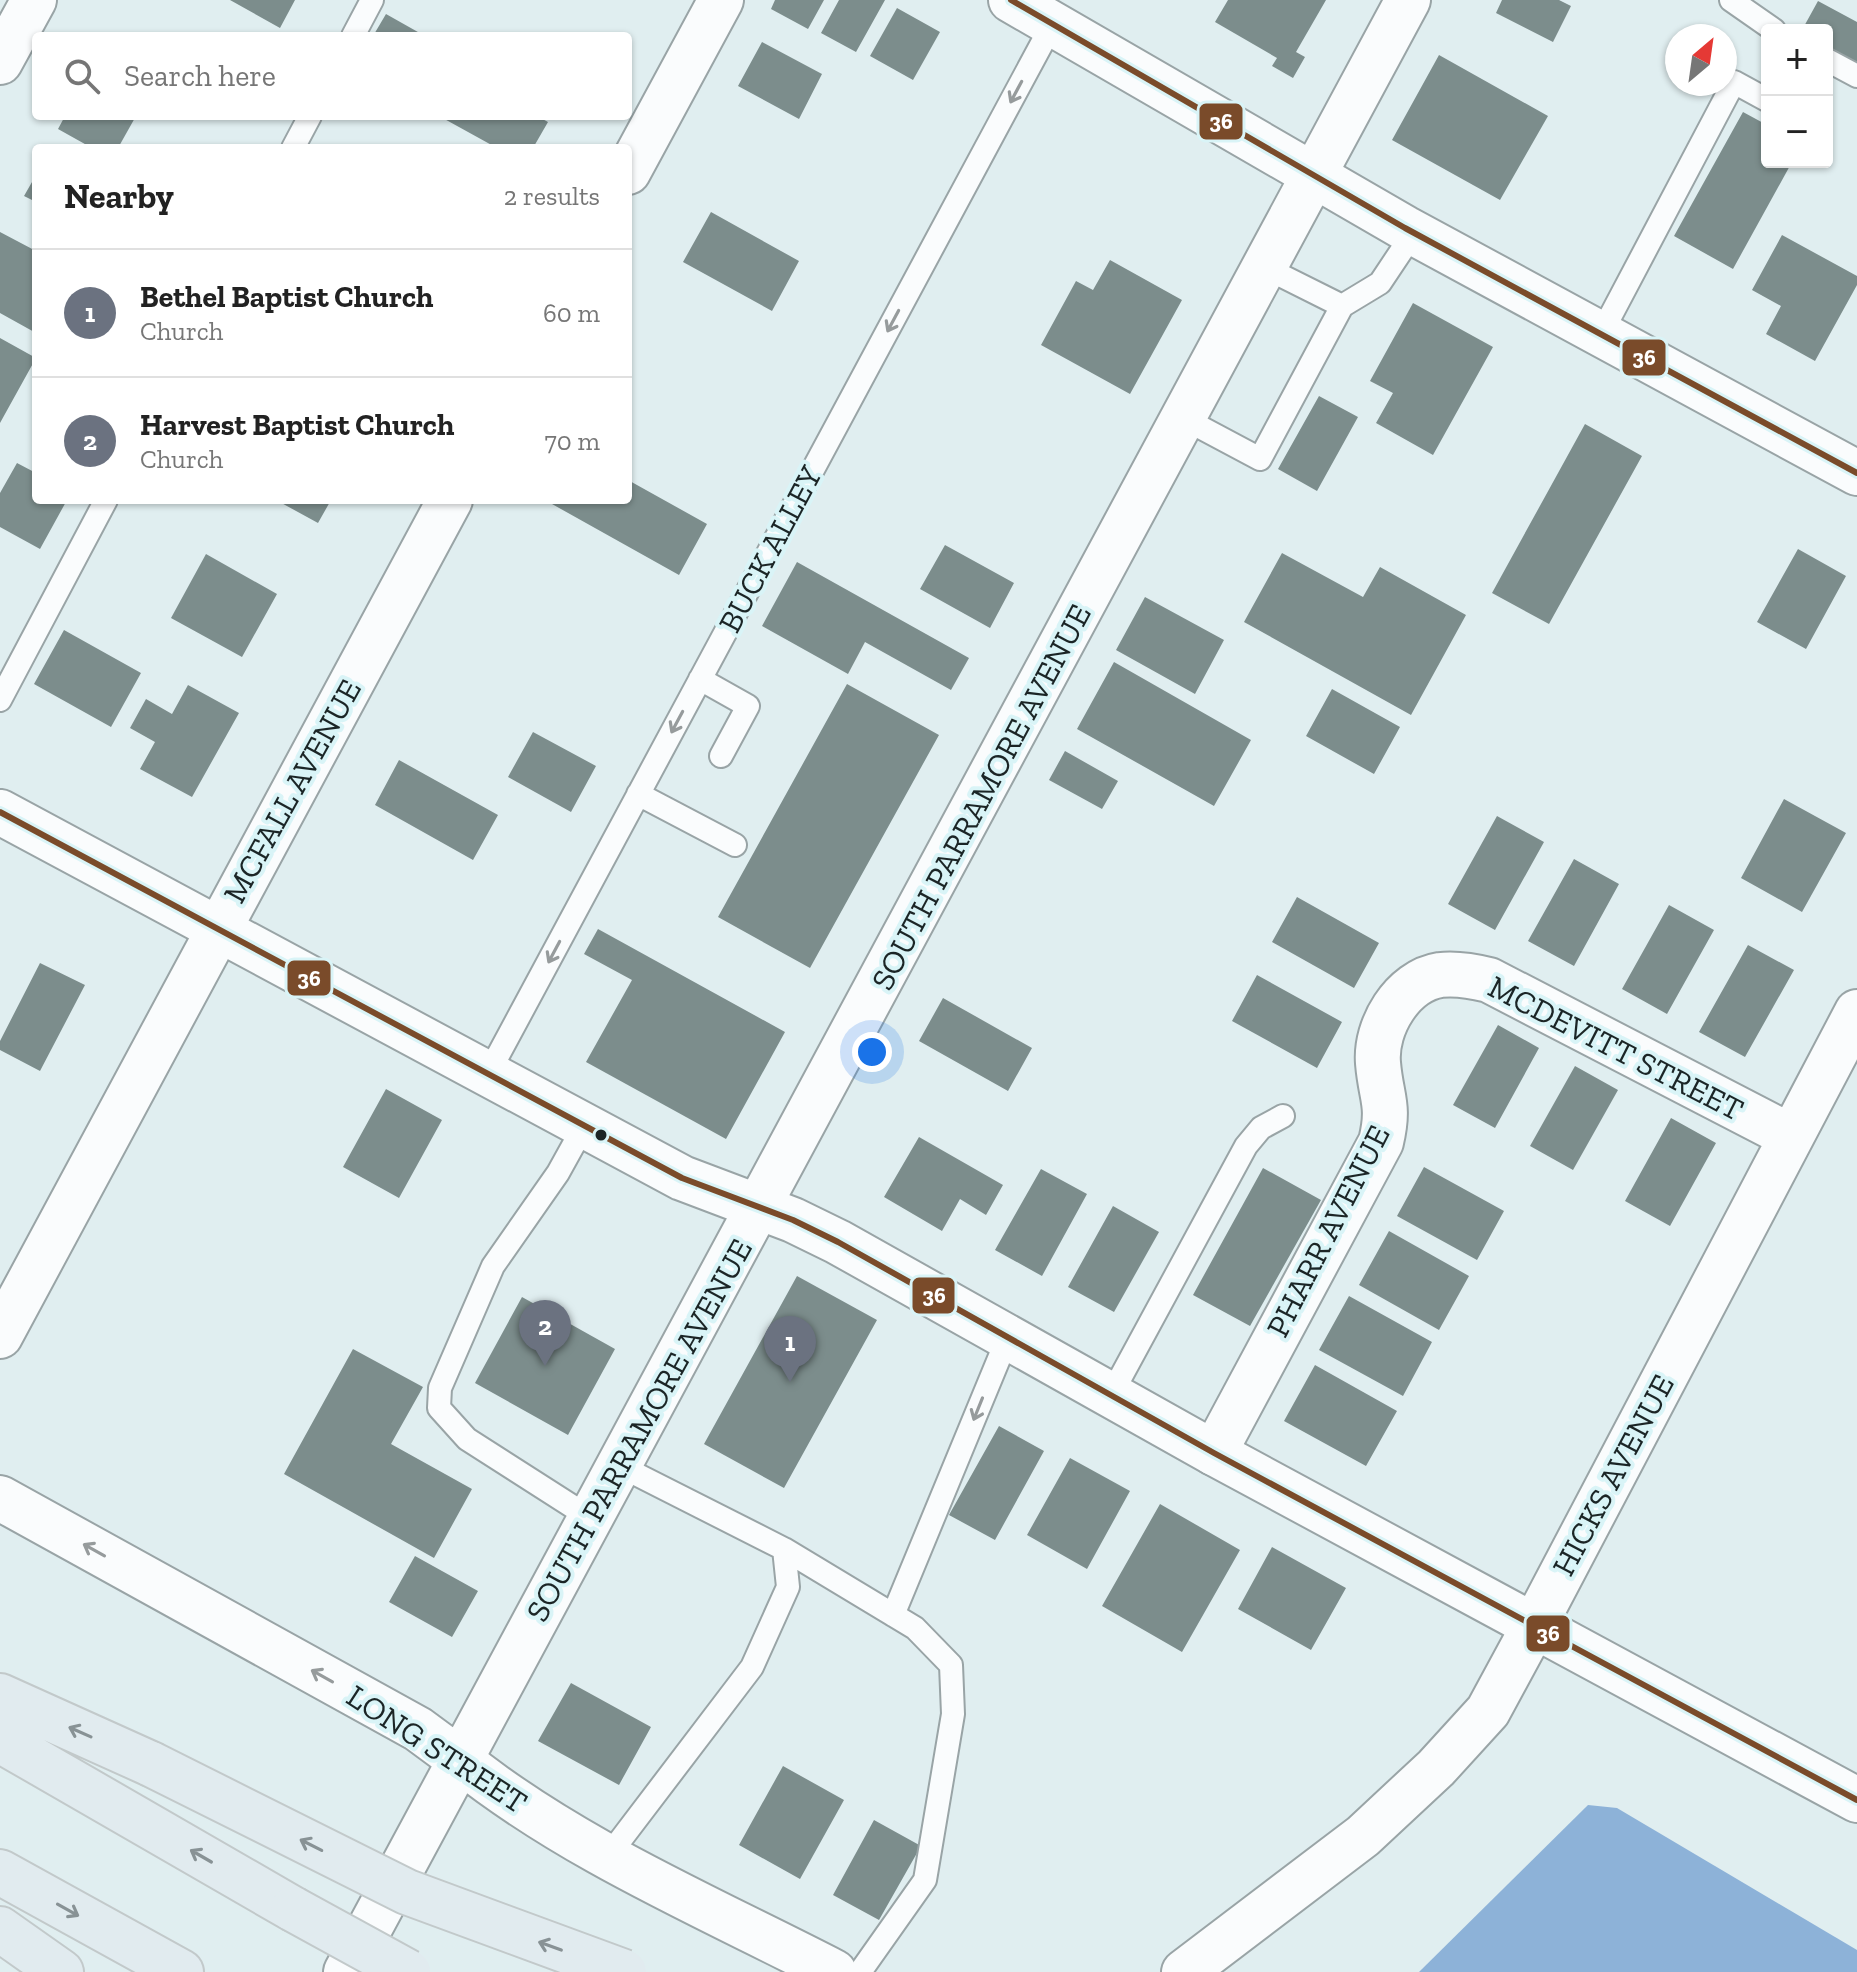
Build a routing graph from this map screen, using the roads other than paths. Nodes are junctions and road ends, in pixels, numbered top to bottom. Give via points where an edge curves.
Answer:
1 (34, 0) edge
2 (372, 0) edge
3 (721, 0) edge
4 (1011, 0) edge
5 (1408, 0) edge
6 (1731, 0) edge
7 (1053, 23) junction
8 (1765, 24) edge
9 (355, 32) edge
10 (0, 62) edge
11 (1833, 63) edge
12 (1857, 76) edge
13 (1761, 97) edge
14 (308, 120) edge
15 (295, 144) edge
16 (632, 165) edge
17 (1314, 175) junction
18 (1414, 232) junction
19 (1264, 267) junction
20 (1342, 306) junction
21 (1601, 334) junction
22 (1183, 418) junction
23 (1853, 460) edge
24 (104, 504) edge
25 (448, 504) edge
26 (700, 679) junction
27 (0, 700) edge
28 (721, 756) dead end
29 (638, 794) junction
30 (0, 812) edge
31 (735, 845) dead end
32 (218, 927) junction
33 (1438, 975) joint
34 (1857, 1012) edge
35 (488, 1074) junction
36 (1283, 1116) dead end
37 (584, 1126) junction
38 (1790, 1136) junction
39 (760, 1208) junction
40 (0, 1336) edge
41 (1008, 1337) junction
42 (1111, 1395) junction
43 (1214, 1453) junction
44 (620, 1466) junction
45 (0, 1498) edge
46 (592, 1519) junction
47 (784, 1549) junction
48 (893, 1615) junction
49 (1534, 1626) junction
50 (0, 1696) edge
51 (0, 1740) edge
52 (460, 1760) junction
53 (1857, 1800) edge
54 (609, 1855) junction
55 (0, 1872) edge
56 (0, 1929) edge
57 (61, 1972) edge
58 (181, 1972) edge
59 (346, 1972) edge
60 (408, 1972) edge
61 (624, 1972) edge
62 (834, 1972) edge
63 (860, 1972) edge
64 (1184, 1972) edge

1 - 10 street
2 - 9 lane
3 - 16 street
4 - 7 street
5 - 17 street, SOUTH PARRAMORE AVENUE
6 - 8 lane
7 - 17 street
7 -> 26 lane, BUCK ALLEY
11 - 12 lane
13 - 21 lane via 1734,82
14 - 15 lane
17 - 18 street
17 - 19 street, SOUTH PARRAMORE AVENUE
18 - 20 lane via 1380,283
18 - 21 street
19 - 20 lane
19 - 22 street, SOUTH PARRAMORE AVENUE
20 - 22 lane via 1260,459
21 - 23 street
22 - 39 street, SOUTH PARRAMORE AVENUE
24 - 27 lane
25 - 32 street, MCFALL AVENUE
26 - 28 lane via 748,706
26 -> 29 lane, BUCK ALLEY
29 - 31 lane
29 -> 35 lane, BUCK ALLEY
30 - 32 street
32 - 35 street
32 - 40 street, MCFALL AVENUE
33 - 38 street, MCDEVITT STREET via 1467,975 1512,990
33 - 43 street, PHARR AVENUE via 1414,986 1394,1006 1378,1061 1387,1114 1381,1142
34 - 38 street, HICKS AVENUE
35 - 37 street
36 - 42 lane via 1261,1128 1246,1146
37 - 39 street via 682,1178
37 - 46 lane via 493,1266 440,1388 439,1408 467,1439
38 - 49 street, HICKS AVENUE
39 - 41 street via 838,1242
39 - 44 street, SOUTH PARRAMORE AVENUE
41 - 42 street
41 -> 48 lane
42 - 43 street
43 - 49 street
44 - 46 street, SOUTH PARRAMORE AVENUE
44 - 47 lane
52 -> 45 street, LONG STREET via 418,1729
46 - 52 street, SOUTH PARRAMORE AVENUE
47 - 48 lane
47 - 54 lane via 788,1587 752,1667
48 - 63 lane via 915,1628 951,1665 953,1714 925,1880
49 - 53 street
49 - 64 street, HICKS AVENUE via 1488,1711 1436,1768 1363,1836
61 -> 50 highway, bridge via 407,1892 151,1764
60 -> 51 highway, bridge
52 - 54 street, LONG STREET via 510,1799
52 - 59 street, SOUTH PARRAMORE AVENUE
54 - 62 street, LONG STREET
55 -> 58 highway
56 - 57 highway

